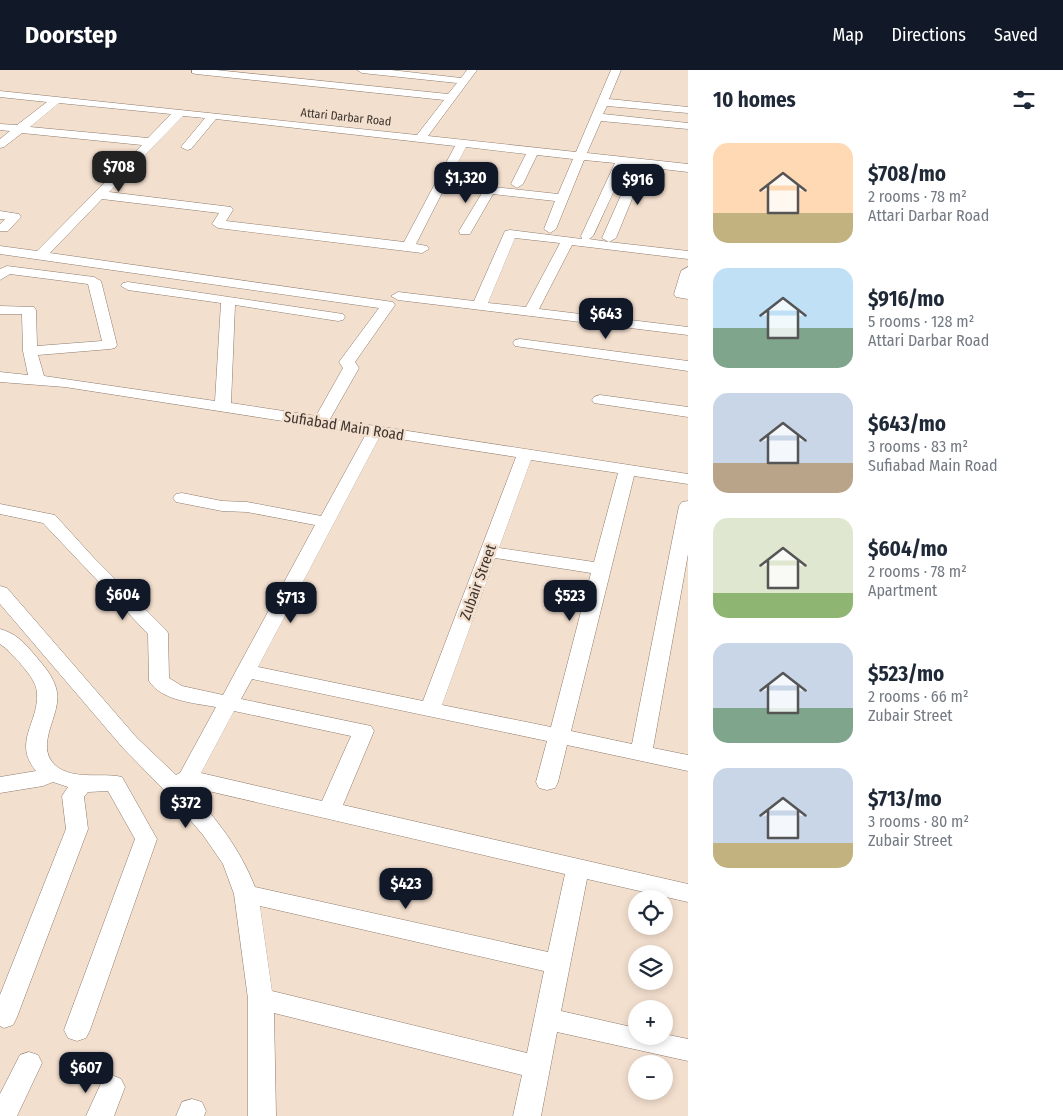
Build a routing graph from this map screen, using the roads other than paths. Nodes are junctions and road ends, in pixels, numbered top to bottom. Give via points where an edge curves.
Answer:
1 (362, 70) edge
2 (472, 70) edge
3 (616, 70) edge
4 (196, 71) dead end
5 (464, 81) junction
6 (0, 94) edge
7 (451, 98) junction
8 (57, 99) junction
9 (602, 102) junction
10 (688, 110) edge
11 (180, 112) junction
12 (214, 116) junction
13 (597, 117) junction
14 (688, 126) edge
15 (0, 127) edge
16 (20, 129) junction
17 (420, 139) junction
18 (2, 142) edge
19 (151, 142) junction
20 (462, 143) junction
21 (187, 147) dead end
22 (533, 151) junction
23 (581, 156) junction
24 (622, 161) junction
25 (641, 163) junction
26 (688, 168) edge
27 (517, 184) dead end
28 (440, 185) junction
29 (490, 191) junction
30 (98, 196) junction
31 (563, 198) junction
32 (0, 215) edge
33 (3, 228) dead end
34 (550, 229) dead end
35 (465, 231) dead end
36 (587, 236) dead end
37 (609, 238) dead end
38 (568, 241) junction
39 (408, 246) junction
40 (422, 249) dead end
41 (0, 250) edge
42 (688, 255) edge
43 (40, 256) junction
44 (688, 270) edge
45 (2, 272) edge
46 (128, 286) dead end
47 (688, 295) edge
48 (398, 296) dead end
49 (228, 300) junction
50 (479, 306) junction
51 (0, 310) edge
52 (530, 312) junction
53 (338, 317) dead end
54 (688, 331) edge
55 (520, 343) dead end
56 (30, 351) junction
57 (688, 366) edge
58 (0, 377) edge
59 (37, 379) junction
60 (600, 400) dead end
61 (223, 407) junction
62 (688, 412) edge
63 (320, 423) junction
64 (375, 432) junction
65 (525, 454) junction
66 (627, 470) junction
67 (688, 479) edge
68 (182, 498) dead end
69 (688, 506) edge
70 (0, 509) edge
71 (326, 522) junction
72 (490, 552) junction
73 (602, 569) junction
74 (0, 592) edge
75 (0, 635) edge
76 (246, 671) junction
77 (229, 702) junction
78 (430, 710) junction
79 (558, 737) junction
80 (641, 753) junction
81 (688, 763) edge
82 (49, 772) junction
83 (181, 782) junction
84 (547, 782) dead end
85 (82, 784) junction
86 (0, 785) edge
87 (329, 810) junction
88 (578, 867) junction
89 (688, 893) edge
90 (246, 894) junction
91 (558, 964) junction
92 (261, 999) junction
93 (4, 1017) dead end
94 (547, 1019) junction
95 (77, 1030) dead end
96 (688, 1050) edge
97 (29, 1063) dead end
98 (536, 1067) junction
99 (112, 1087) dead end
100 (3, 1116) edge
101 (100, 1116) edge
102 (262, 1116) edge
103 (526, 1116) edge

1 - 5 street
2 - 5 street
3 - 9 street
4 - 7 street
5 - 7 street
6 - 8 street, Attari Darbar Road
7 - 17 street
8 - 11 street, Attari Darbar Road
8 - 16 street
9 - 10 street
9 - 13 street
11 - 12 street, Attari Darbar Road
11 - 19 street
12 - 17 street, Attari Darbar Road
12 - 21 street
13 - 14 street
13 - 23 street
15 - 16 street
16 - 18 street
16 - 19 street
17 - 20 street, Attari Darbar Road
19 - 30 street
20 - 22 street, Attari Darbar Road
20 - 28 street
22 - 23 street, Attari Darbar Road
22 - 27 street
23 - 24 street, Attari Darbar Road
23 - 31 street
24 - 25 street, Attari Darbar Road
24 - 36 street
25 - 26 street, Attari Darbar Road
25 - 37 street
28 - 29 street
28 - 39 street
29 - 31 street
29 - 35 street
30 - 39 street via 227,210 218,224
30 - 43 street
31 - 34 street
32 - 33 street via 15,217
38 - 42 street
38 - 50 street via 510,234
38 - 52 street
39 - 40 street
41 - 43 street
43 - 63 street via 388,305 347,362 351,368
44 - 47 street via 681,294
45 - 56 street via 94,281 110,345
46 - 49 street
48 - 50 street
49 - 53 street
49 - 61 street
50 - 52 street
51 - 56 street via 29,310
52 - 54 street
55 - 57 street
56 - 59 street
58 - 59 street, Sufiabad Main Road
59 - 61 street, Sufiabad Main Road
60 - 62 street
61 - 63 street, Sufiabad Main Road
63 - 64 street, Sufiabad Main Road
64 - 65 street, Sufiabad Main Road
64 - 71 street
65 - 66 street, Sufiabad Main Road
65 - 72 street, Zubair Street
66 - 67 street, Sufiabad Main Road
66 - 73 street
68 - 71 street
69 - 80 street
70 - 77 street via 49,519 158,634 160,681 176,692
71 - 76 street
72 - 73 street
72 - 78 street, Zubair Street
73 - 79 street
74 - 83 street via 130,743
75 - 82 street via 14,644 41,675 47,693 36,743 38,759
76 - 77 street
76 - 78 street
77 - 83 street
77 - 87 street via 364,731
78 - 79 street
79 - 80 street
79 - 84 street
80 - 81 street
82 - 85 street
82 - 86 street via 43,778
83 - 87 street
83 - 90 street via 233,861
85 - 93 street via 73,796 77,828
85 - 95 street via 114,783 146,839
87 - 88 street
88 - 89 street
88 - 91 street
90 - 91 street
90 - 92 street
91 - 94 street
92 - 98 street
92 - 102 street
94 - 96 street
94 - 98 street
97 - 100 street
98 - 103 street
99 - 101 street

